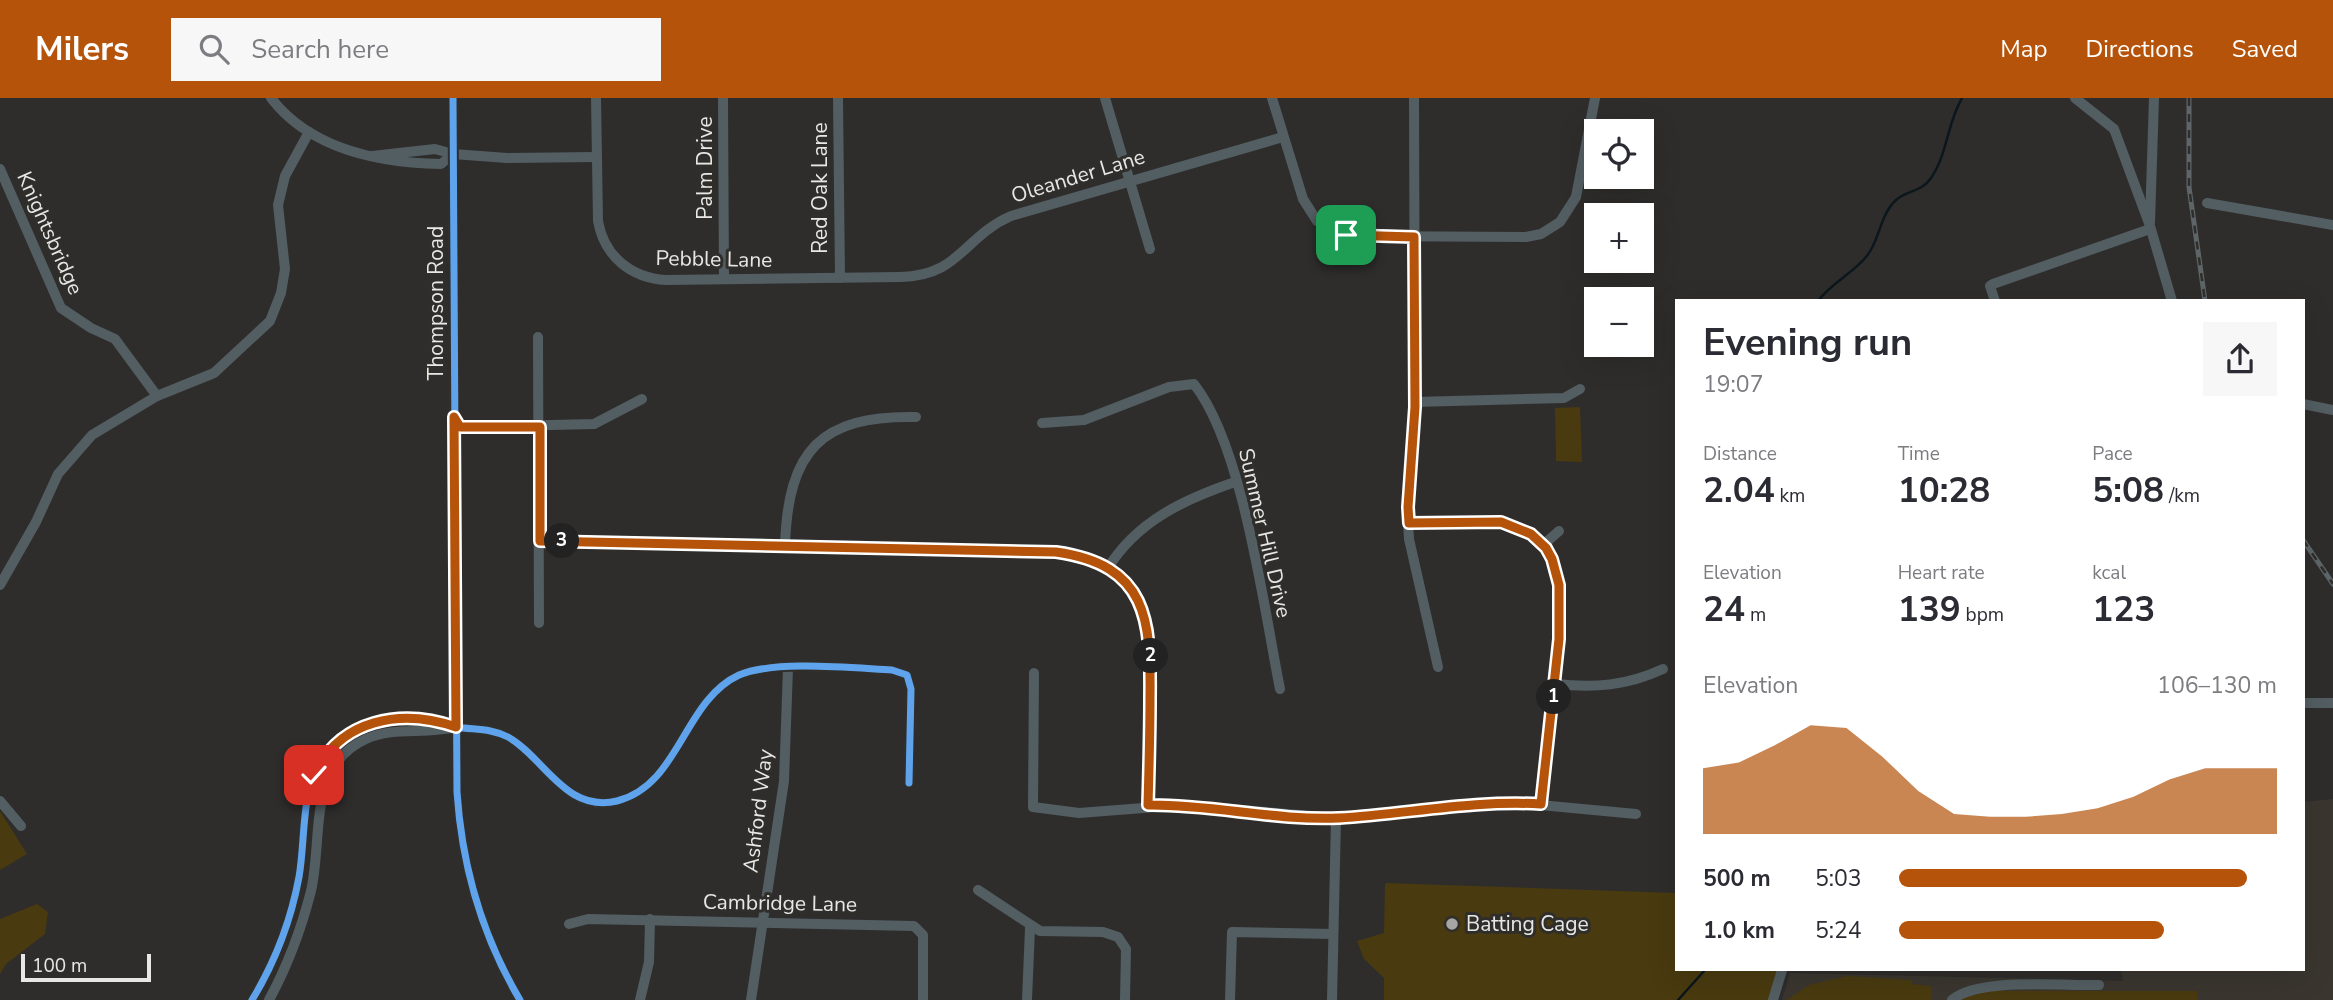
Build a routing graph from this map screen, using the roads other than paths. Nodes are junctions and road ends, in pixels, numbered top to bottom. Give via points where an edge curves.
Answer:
1 (271, 98) edge
2 (453, 98) edge
3 (596, 98) edge
4 (723, 98) edge
5 (838, 98) edge
6 (1105, 98) edge
7 (1272, 98) edge
8 (1414, 98) edge
9 (1595, 98) edge
10 (2075, 98) edge
11 (2154, 98) edge
12 (309, 132) junction
13 (1283, 136) junction
14 (453, 155) junction
15 (372, 156) junction
16 (596, 157) junction
17 (0, 169) edge
18 (1128, 181) junction
19 (2207, 203) dead end
20 (2333, 225) edge
21 (2150, 228) junction
22 (1414, 237) junction
23 (1150, 249) dead end
24 (900, 277) joint
25 (840, 278) junction
26 (723, 279) junction
27 (1994, 299) edge
28 (2171, 299) edge
29 (538, 337) dead end
30 (1580, 389) dead end
31 (157, 396) junction
32 (642, 399) dead end
33 (1415, 402) junction
34 (2305, 404) edge
35 (2333, 410) edge
36 (454, 417) junction
37 (916, 417) dead end
38 (1042, 423) dead end
39 (540, 427) junction
40 (1236, 482) junction
41 (1409, 523) junction
42 (1559, 531) dead end
43 (540, 541) junction
44 (785, 545) junction
45 (1543, 545) junction
46 (1108, 568) junction
47 (0, 584) edge
48 (539, 623) dead end
49 (1438, 667) dead end
50 (788, 668) junction
51 (1663, 669) dead end
52 (1034, 673) dead end
53 (1555, 684) junction
54 (1280, 689) dead end
55 (2305, 702) edge
56 (2333, 703) edge
57 (456, 727) junction
58 (909, 783) dead end
59 (0, 801) edge
60 (1541, 804) junction
61 (1148, 805) junction
62 (1636, 814) dead end
63 (1336, 818) junction
64 (21, 826) dead end
65 (978, 890) dead end
66 (650, 919) junction
67 (763, 922) junction
68 (569, 924) dead end
69 (1030, 928) junction
70 (1333, 934) junction
71 (1782, 971) edge
72 (2099, 985) dead end
73 (252, 1000) edge
74 (269, 1000) edge
75 (520, 1000) edge
76 (640, 1000) edge
77 (751, 1000) edge
78 (923, 1000) edge
79 (1027, 1000) edge
80 (1125, 1000) edge
81 (1230, 1000) edge
82 (1332, 1000) edge
83 (1773, 1000) edge
84 (1952, 1000) edge

1 - 12 street
2 - 14 street, Thompson Road
3 - 16 street, Pebble Lane
4 - 26 street, Palm Drive
5 - 25 street, Red Oak Lane
6 - 18 street
7 - 13 street
8 - 22 street
9 - 22 street via 1578,189 1560,222 1541,234
10 - 21 street via 2114,130
11 - 21 street
12 - 15 street
12 - 31 street via 285,176 278,205 285,269 270,321 214,373
13 - 18 street, Oleander Lane
13 - 22 street via 1303,199 1317,221 1346,235
14 - 15 street via 435,149
14 - 15 street via 441,164 405,164
14 - 16 street
14 - 36 street, Thompson Road
16 - 26 street, Pebble Lane via 599,229 620,262 650,279
17 - 31 street, Knightsbridge via 61,308 115,339
18 - 23 street
18 - 24 street, Oleander Lane via 1011,216 986,228 947,267
19 - 20 street
21 - 27 street via 1990,286
21 - 28 street
22 - 33 street
24 - 25 street, Pebble Lane
25 - 26 street, Pebble Lane
29 - 39 street
30 - 33 street via 1564,398
31 - 47 street via 92,435 58,474
32 - 39 street via 601,423
33 - 41 street
34 - 35 street
36 - 39 street via 460,427
36 - 57 street, Thompson Road
37 - 44 street via 881,416 853,422 813,448 790,491
38 - 40 street, Summer Hill Drive via 1084,420 1169,387 1194,384 1204,396
39 - 43 street
40 - 46 street via 1189,499 1156,518 1129,540
40 - 54 street, Summer Hill Drive
41 - 45 street via 1501,522 1531,534
41 - 49 street via 1411,557
42 - 45 street
43 - 44 street
43 - 48 street
44 - 46 street via 1056,552 1091,559
45 - 53 street via 1558,573
46 - 61 street via 1135,596 1149,629
50 - 57 street via 760,668 725,684 655,780 616,801 591,802 576,796 501,733
50 - 58 street via 892,670 907,675 911,689
50 - 67 street, Ashford Way via 785,771
51 - 53 street via 1617,685
52 - 61 street via 1032,807 1079,813
53 - 60 street
55 - 56 street
57 - 73 street via 434,719 367,723 325,754 309,790 290,914
57 - 74 street via 433,733 376,735 347,750 332,768 322,795 312,886 300,932
57 - 75 street, Thompson Road via 458,807 468,874 487,934
59 - 64 street
60 - 62 street
60 - 63 street via 1481,803
61 - 63 street
63 - 70 street
65 - 69 street
66 - 67 street, Cambridge Lane
66 - 68 street, Cambridge Lane via 588,919
66 - 76 street via 649,962
67 - 77 street, Ashford Way
67 - 78 street, Cambridge Lane via 914,926 923,935
69 - 79 street
69 - 80 street via 1118,936 1126,949
70 - 81 street via 1232,932
70 - 82 street
71 - 83 street
72 - 84 street via 1990,987 1964,992

